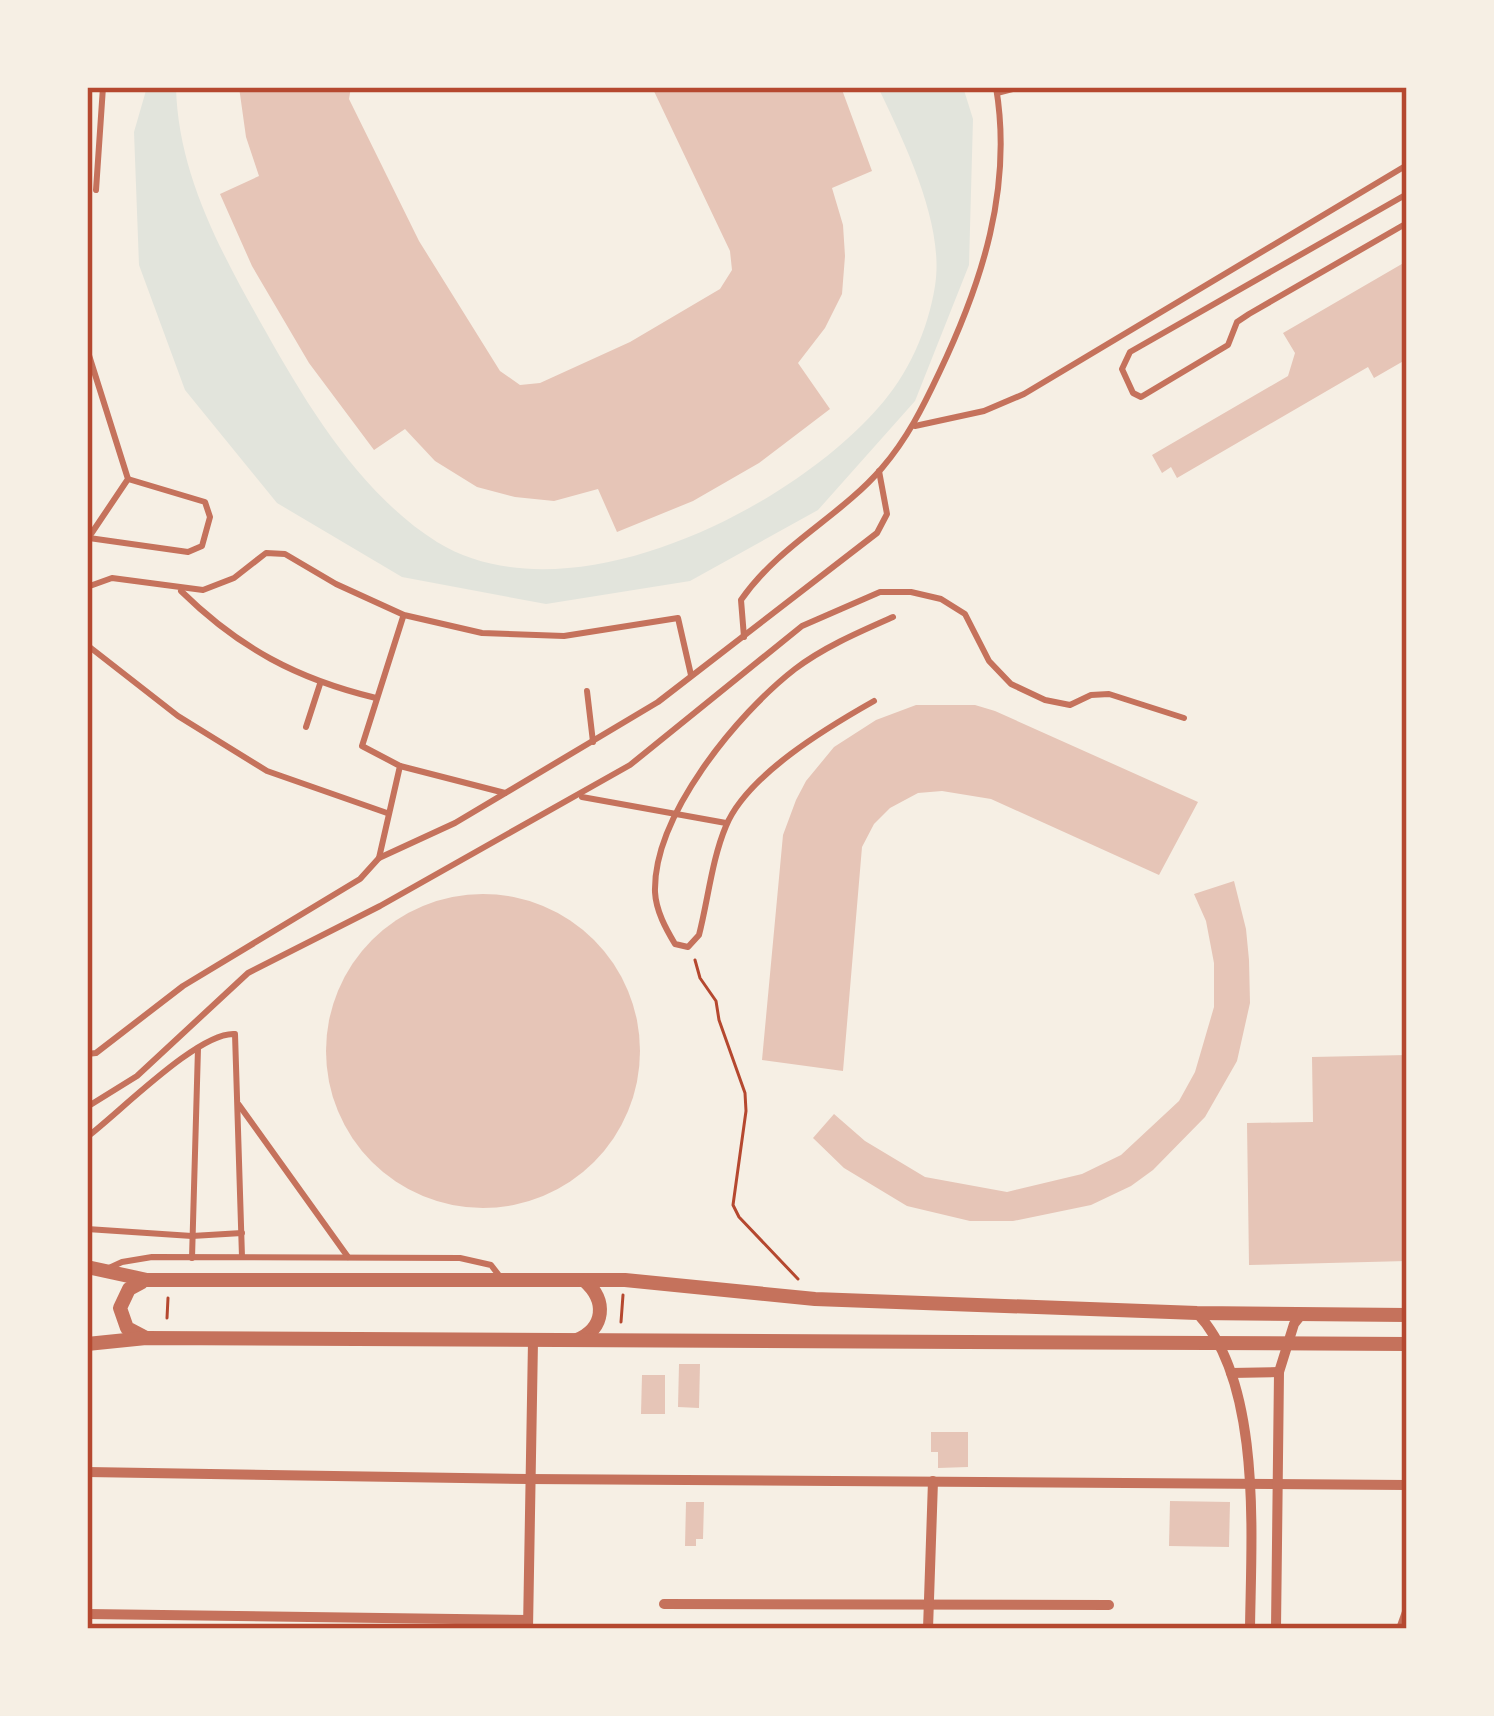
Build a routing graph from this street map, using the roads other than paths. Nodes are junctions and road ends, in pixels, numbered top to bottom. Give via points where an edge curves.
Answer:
1 (103, 87) edge
2 (1021, 87) edge
3 (996, 90) edge
4 (1407, 165) edge
5 (96, 190) dead end
6 (1407, 194) edge
7 (1407, 223) edge
8 (87, 349) edge
9 (914, 426) junction
10 (879, 471) junction
11 (128, 479) junction
12 (88, 539) edge
13 (87, 587) edge
14 (178, 588) junction
15 (404, 615) junction
16 (893, 617) dead end
17 (744, 637) junction
18 (87, 645) edge
19 (691, 676) junction
20 (320, 684) junction
21 (587, 691) dead end
22 (376, 698) junction
23 (874, 701) dead end
24 (1184, 718) dead end
25 (306, 727) dead end
26 (593, 742) junction
27 (400, 766) junction
28 (506, 793) junction
29 (578, 796) junction
30 (387, 813) junction
31 (675, 814) junction
32 (727, 823) junction
33 (379, 858) junction
34 (198, 1048) junction
35 (87, 1054) edge
36 (239, 1105) junction
37 (87, 1107) edge
38 (87, 1137) edge
39 (87, 1229) edge
40 (242, 1233) junction
41 (193, 1236) junction
42 (242, 1257) junction
43 (348, 1257) junction
44 (192, 1258) junction
45 (94, 1270) edge
46 (147, 1280) junction
47 (503, 1280) junction
48 (585, 1281) junction
49 (1198, 1313) junction
50 (1302, 1314) junction
51 (1407, 1315) edge
52 (146, 1338) junction
53 (533, 1341) junction
54 (572, 1342) junction
55 (87, 1344) edge
56 (1218, 1344) junction
57 (1407, 1344) edge
58 (1287, 1345) junction
59 (1279, 1372) junction
60 (1232, 1373) junction
61 (87, 1472) edge
62 (528, 1480) junction
63 (933, 1481) junction
64 (1277, 1484) junction
65 (1252, 1485) junction
66 (1407, 1485) edge
67 (664, 1604) dead end
68 (1109, 1605) dead end
69 (929, 1606) junction
70 (1406, 1613) edge
71 (87, 1614) edge
72 (528, 1624) edge
73 (928, 1629) edge
74 (1250, 1629) edge
75 (1276, 1629) edge
76 (1401, 1629) edge

1 - 5 lane
2 - 3 lane
3 - 9 lane via 992,236
4 - 9 lane via 1024,394
6 - 7 lane via 1130,352 1122,369 1133,392 1141,397 1228,345 1249,314
8 - 11 lane
9 - 10 lane
10 - 17 lane via 755,580 741,600
10 - 17 lane via 887,514 877,533
11 - 12 lane
11 - 12 lane via 205,502 202,546 188,552
13 - 14 lane via 112,578
14 - 15 lane via 203,590 266,553 285,554
14 - 20 lane via 254,650
15 - 19 lane via 482,633 564,636 678,618
15 - 22 lane
16 - 31 lane via 836,643 773,688
17 - 19 lane
18 - 30 lane via 267,771
19 - 26 lane
20 - 22 lane
20 - 25 lane
21 - 26 lane
22 - 27 lane via 362,746
23 - 32 lane via 782,763
24 - 29 lane via 1108,694 1070,705 1045,700 989,662 965,614 940,599 880,592 802,626 659,745
26 - 28 lane
27 - 28 lane
27 - 30 lane
28 - 33 lane
29 - 31 lane
29 - 37 lane via 248,973 137,1076
30 - 33 lane
31 - 32 lane
31 - 32 lane via 655,890 664,926 675,944 688,947 699,934
33 - 35 lane via 331,899
34 - 36 lane via 235,1034
34 - 38 lane
34 - 41 lane
36 - 40 lane
36 - 43 lane
39 - 41 lane
40 - 41 lane
40 - 42 lane
41 - 44 lane
42 - 43 lane
42 - 44 lane
43 - 47 lane via 460,1258 491,1265
44 - 45 lane
45 - 46 street
46 - 47 street
46 - 52 street via 128,1289 120,1308 128,1328
47 - 48 street
48 - 49 street
48 - 54 street via 601,1316
49 - 50 street
49 - 56 street
50 - 51 street
50 - 58 street
52 - 53 street
52 - 55 street
53 - 54 street
53 - 62 street
54 - 56 street
56 - 58 street
56 - 60 street
57 - 58 street
58 - 59 street
59 - 60 street
59 - 64 street
60 - 65 street
61 - 62 street
62 - 63 street
62 - 72 street
63 - 65 street
63 - 69 street
64 - 65 street
64 - 66 street
64 - 75 street
65 - 74 street
67 - 69 street
68 - 69 street
69 - 73 street
70 - 76 street
71 - 72 street

